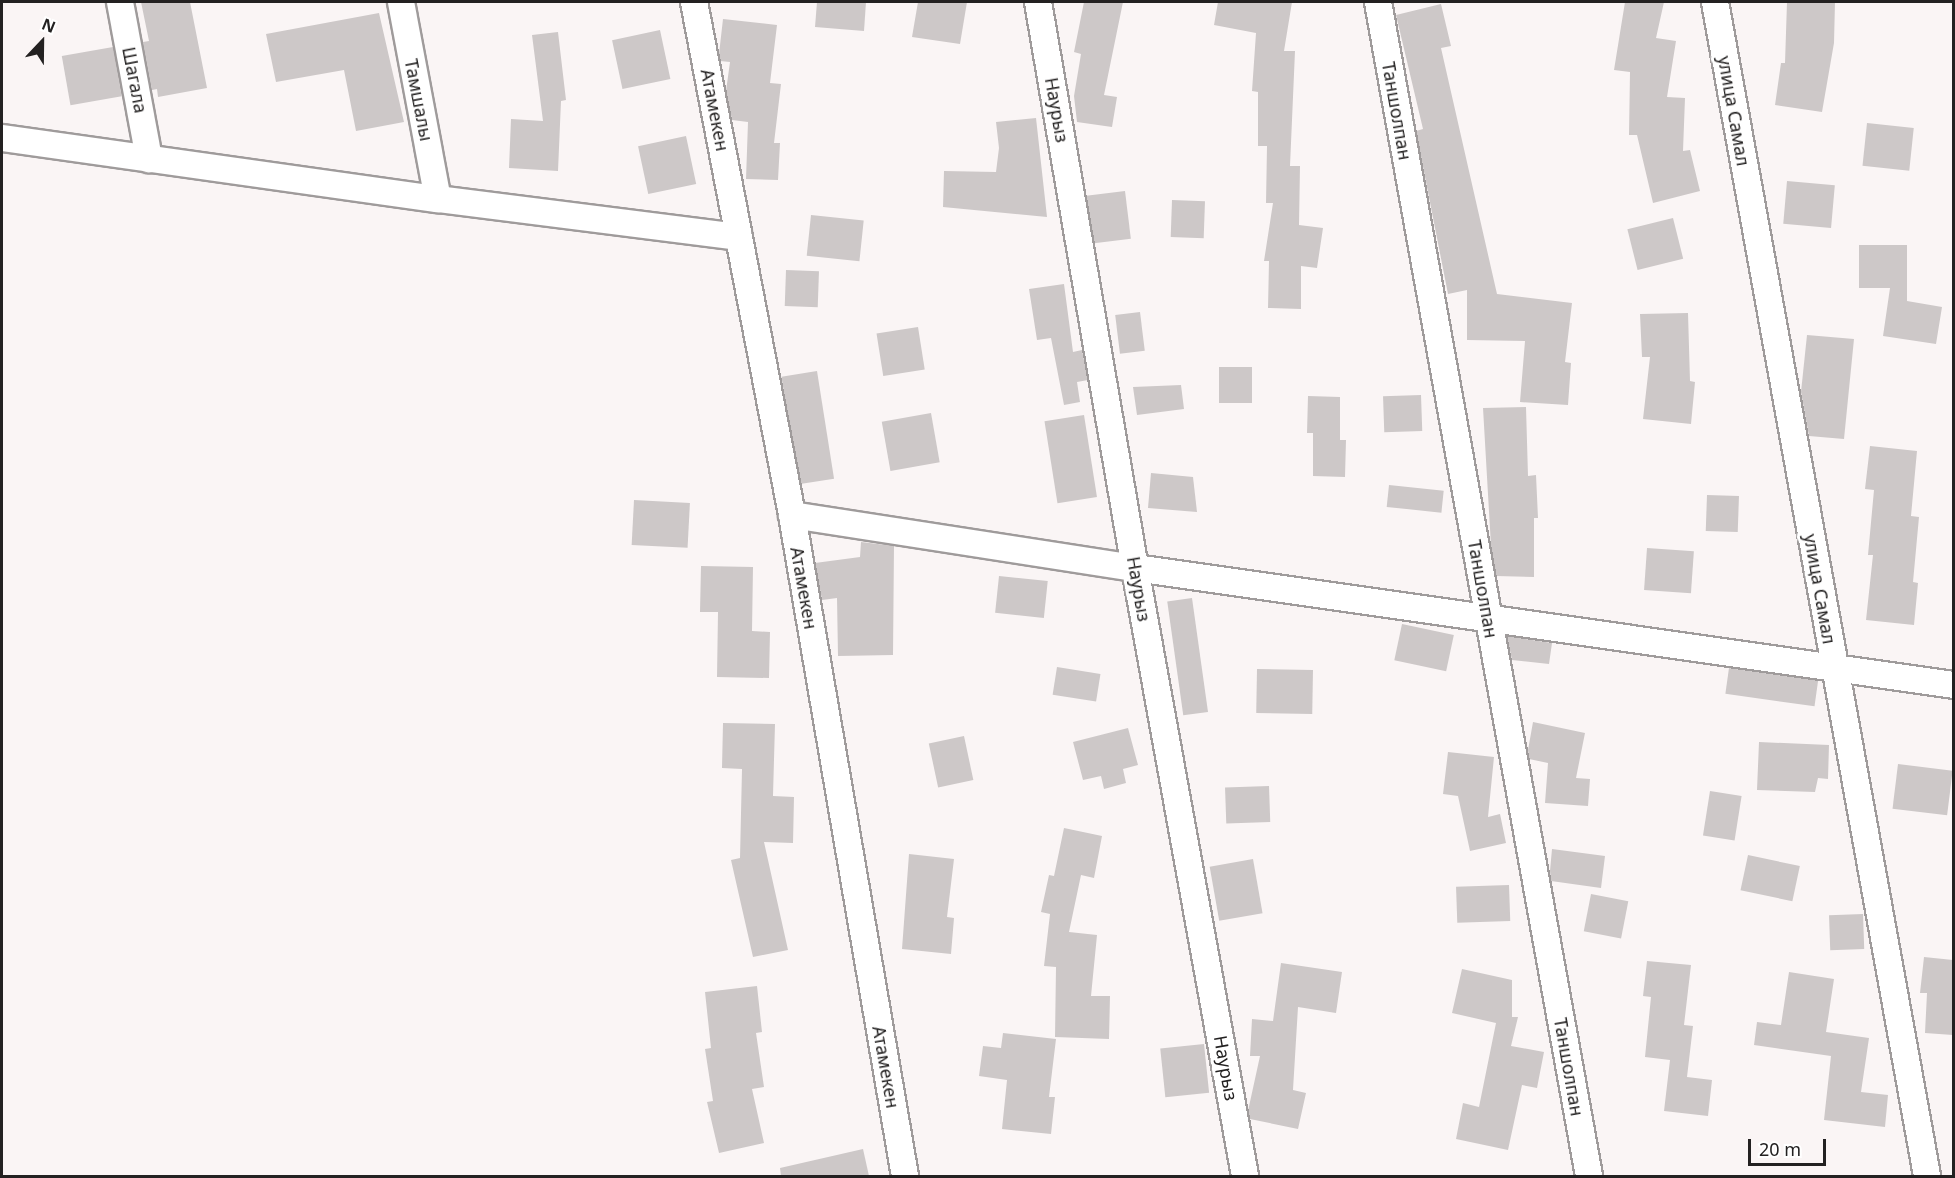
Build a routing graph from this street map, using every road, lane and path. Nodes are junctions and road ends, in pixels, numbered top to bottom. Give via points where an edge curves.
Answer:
1 (120, 2) edge
2 (400, 2) edge
3 (694, 2) edge
4 (1038, 2) edge
5 (1378, 2) edge
6 (1715, 2) edge
7 (2, 138) edge
8 (149, 159) junction
9 (438, 199) junction
10 (739, 237) junction
11 (792, 515) junction
12 (1135, 568) junction
13 (1488, 618) junction
14 (1834, 668) junction
15 (1953, 685) edge
16 (905, 1176) edge
17 (1245, 1176) edge
18 (1589, 1176) edge
19 (1927, 1176) edge

1 - 8 street, Шагала
2 - 9 street, Тамшалы
3 - 10 street, Атамекен
4 - 12 street, Наурыз
5 - 13 street, Таншолпан
6 - 14 street, улица Самал
7 - 8 street
8 - 9 street
9 - 10 street
10 - 11 street, Атамекен
11 - 12 street
11 - 16 street, Атамекен
12 - 13 street
12 - 17 street, Наурыз
13 - 14 street
13 - 18 street, Таншолпан
14 - 15 street
14 - 19 street, улица Самал

